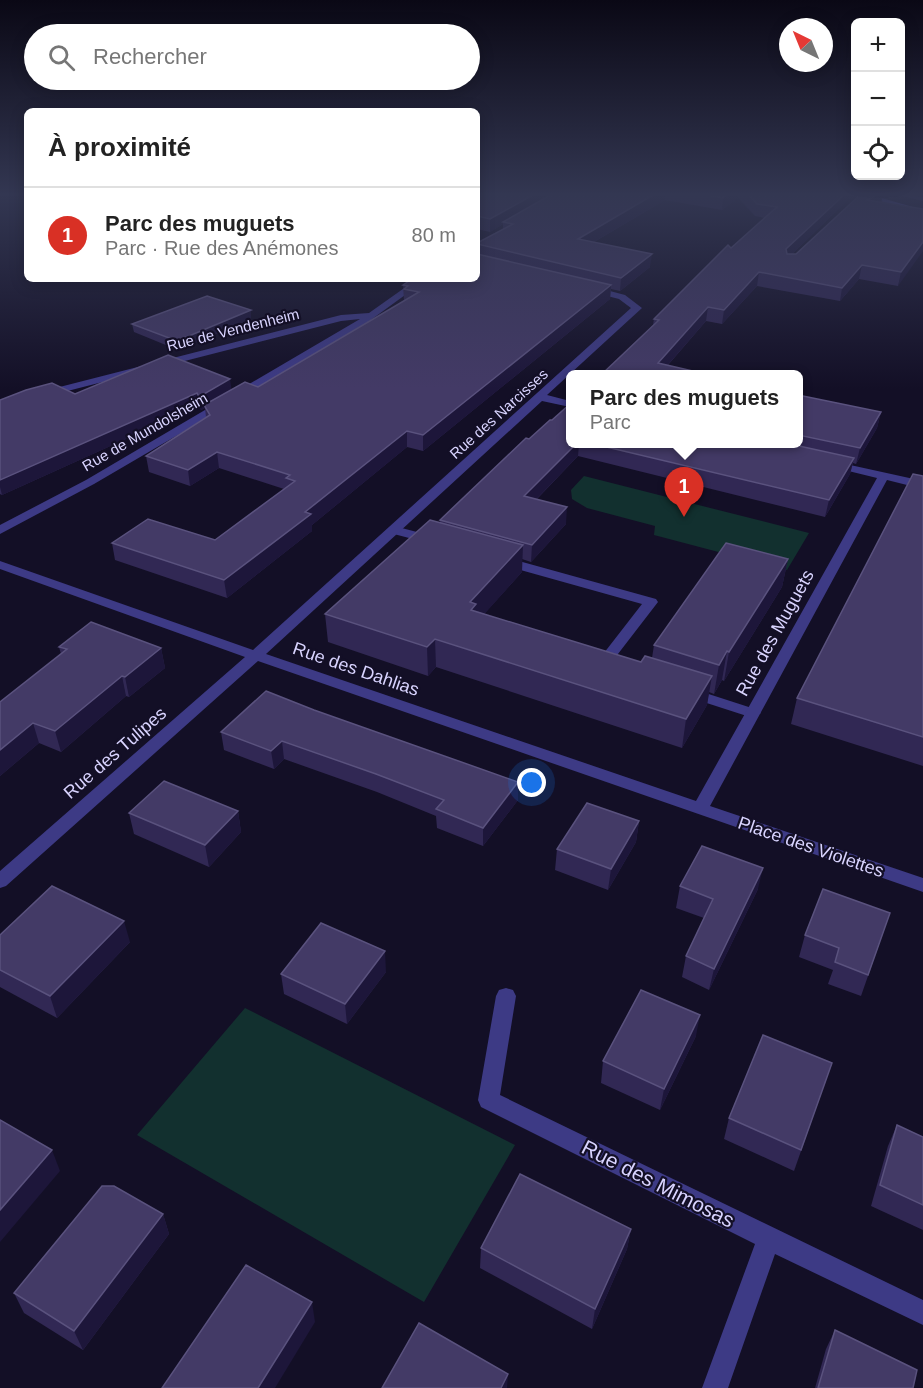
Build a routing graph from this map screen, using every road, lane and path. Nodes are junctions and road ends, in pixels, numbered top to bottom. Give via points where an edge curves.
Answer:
1 (419, 282) edge
2 (581, 287) edge
3 (370, 316) junction
4 (569, 370) edge
5 (566, 373) edge
6 (34, 396) edge
7 (540, 397) junction
8 (566, 403) edge
9 (819, 461) edge
10 (884, 476) junction
11 (923, 485) edge
12 (0, 530) edge
13 (394, 530) junction
14 (450, 545) edge
15 (495, 558) edge
16 (0, 565) edge
17 (256, 655) junction
18 (624, 672) edge
19 (678, 689) edge
20 (753, 713) junction
21 (700, 809) junction
22 (0, 881) edge
23 (923, 885) edge
24 (506, 996) dead end
25 (769, 1239) junction
26 (923, 1313) edge
27 (715, 1388) edge

1 - 3 street, Rue de Mundolsheim
2 - 4 street, Rue des Narcisses via 622,297 637,308
3 - 6 street, Rue de Vendenheim via 341,318
3 - 12 street, Rue de Mundolsheim via 100,476
5 - 7 street, Rue des Narcisses
7 - 8 street
7 - 13 street, Rue des Narcisses
9 - 10 street
10 - 11 street
10 - 20 street, Rue des Muguets
13 - 14 street
13 - 17 street, Rue des Narcisses
15 - 18 street via 651,602 602,665
16 - 17 street, Rue des Dahlias
17 - 21 street, Rue des Dahlias
17 - 22 street, Rue des Tulipes
19 - 20 street
20 - 21 street, Rue des Muguets
21 - 23 street, Place des Violettes
24 - 25 street, Rue des Mimosas via 489,1100
25 - 26 street, Rue des Mimosas
25 - 27 street

